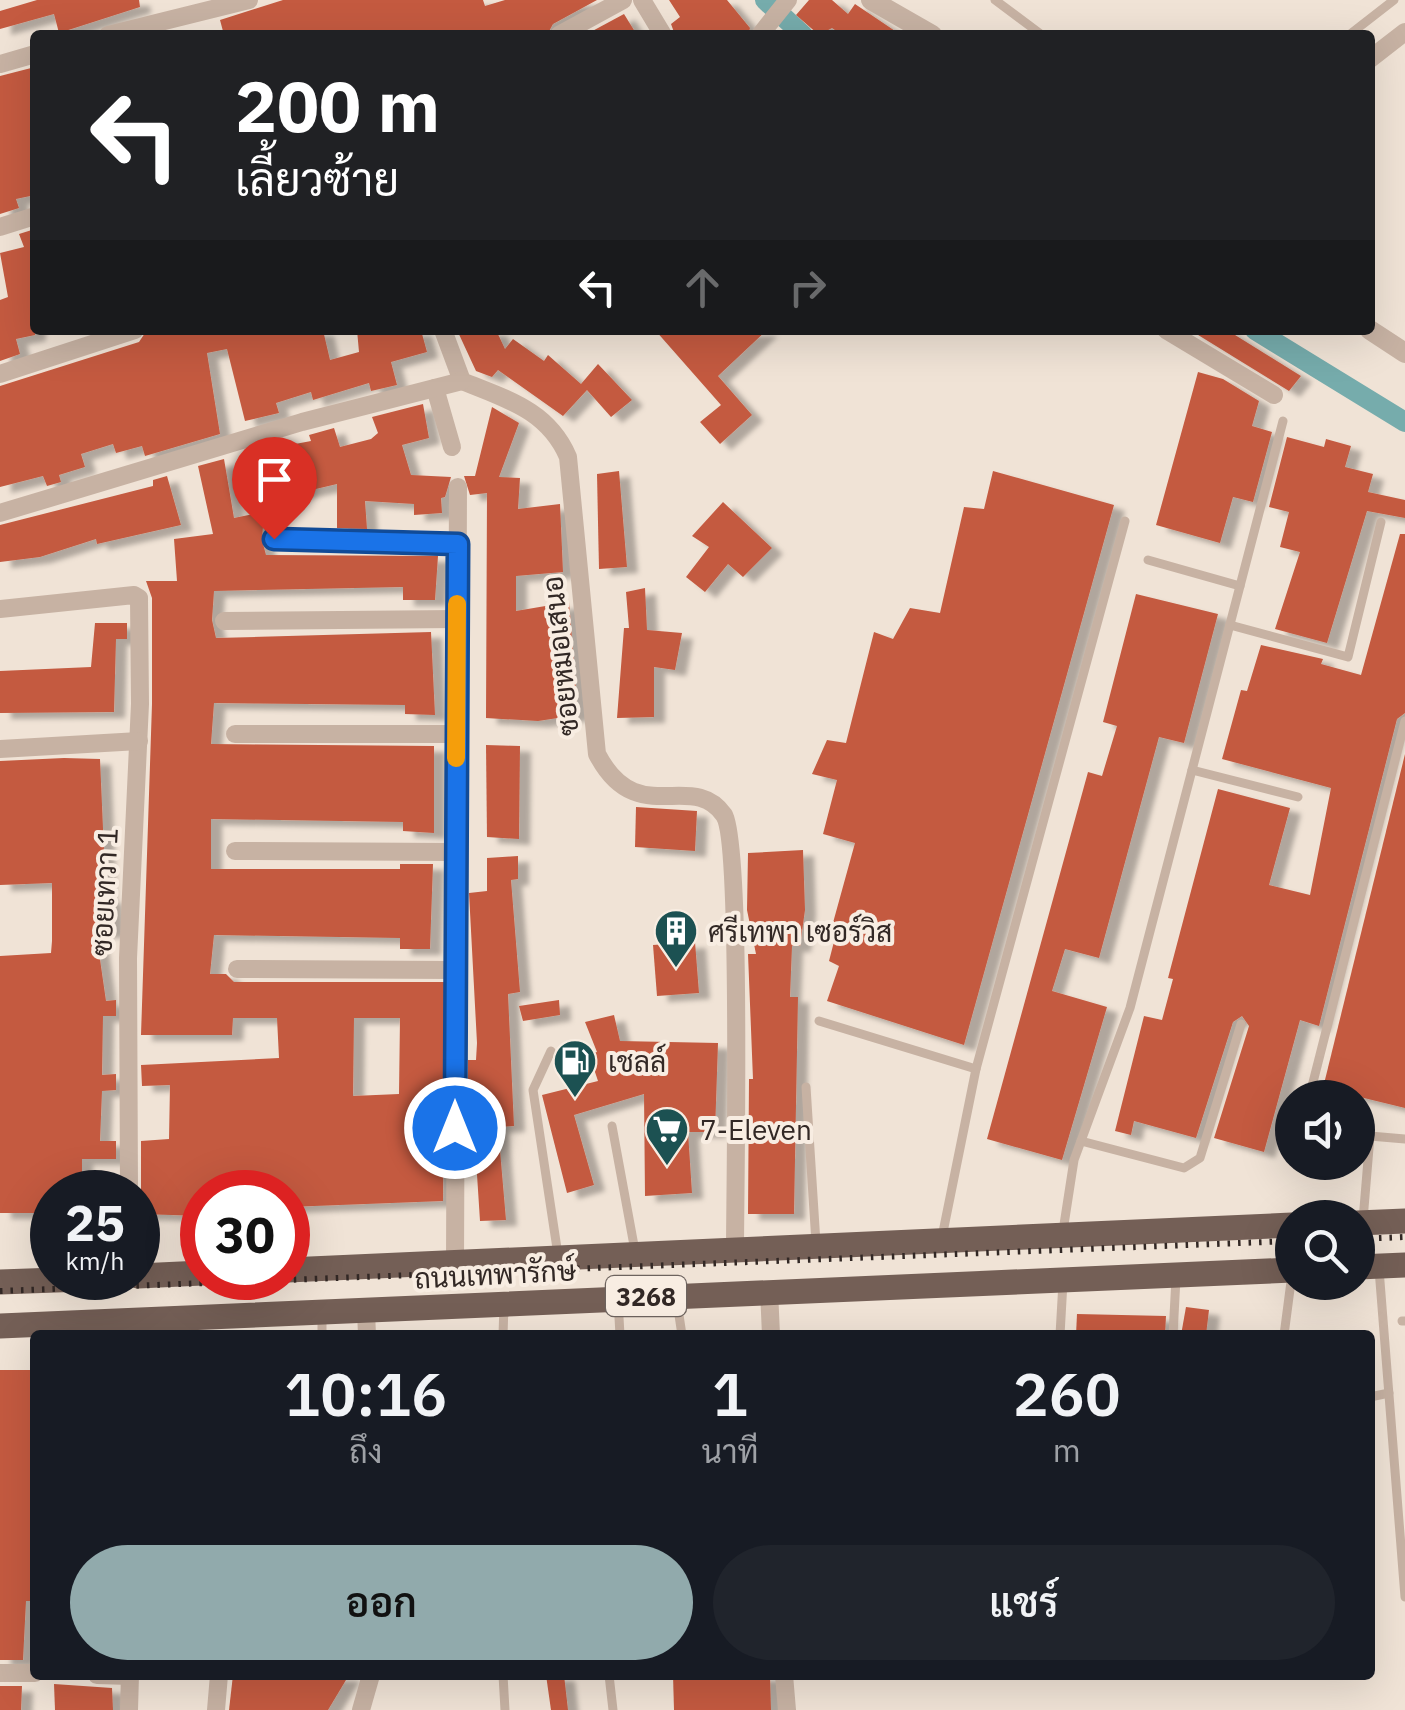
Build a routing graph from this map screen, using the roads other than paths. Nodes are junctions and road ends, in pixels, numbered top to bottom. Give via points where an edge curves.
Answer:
1 (248, 0) edge
2 (623, 0) edge
3 (642, 0) edge
4 (788, 0) edge
5 (871, 0) edge
6 (995, 0) edge
7 (1394, 0) edge
8 (128, 30) edge
9 (568, 30) edge
10 (660, 30) edge
11 (764, 30) edge
12 (923, 30) edge
13 (1035, 30) edge
14 (1355, 30) edge
15 (1405, 32) edge
16 (30, 55) edge
17 (1375, 55) edge
18 (0, 64) edge
19 (30, 218) edge
20 (0, 227) edge
21 (1375, 333) edge
22 (120, 335) edge
23 (446, 335) edge
24 (1174, 335) edge
25 (1405, 353) edge
26 (0, 374) edge
27 (462, 381) junction
28 (434, 388) junction
29 (1274, 395) dead end
30 (1283, 422) dead end
31 (452, 446) dead end
32 (458, 488) dead end
33 (0, 513) edge
34 (1125, 522) dead end
35 (1380, 522) dead end
36 (274, 539) dead end
37 (458, 544) junction
38 (1148, 560) dead end
39 (1240, 586) junction
40 (0, 610) edge
41 (456, 619) junction
42 (224, 621) dead end
43 (1230, 625) junction
44 (1405, 721) edge
45 (235, 734) dead end
46 (456, 734) junction
47 (139, 741) junction
48 (0, 750) edge
49 (1192, 770) junction
50 (1298, 797) dead end
51 (235, 852) dead end
52 (455, 852) junction
53 (238, 969) dead end
54 (455, 970) junction
55 (819, 1021) dead end
56 (1241, 1024) dead end
57 (552, 1051) dead end
58 (976, 1069) junction
59 (1314, 1080) edge
60 (806, 1087) dead end
61 (612, 1126) dead end
62 (1375, 1136) edge
63 (1405, 1139) edge
64 (1081, 1141) junction
65 (129, 1170) edge
66 (1405, 1221) edge
67 (1375, 1222) edge
68 (1275, 1226) edge
69 (1063, 1234) junction
70 (941, 1240) junction
71 (816, 1245) junction
72 (736, 1249) junction
73 (635, 1253) junction
74 (559, 1258) junction
75 (455, 1262) junction
76 (1380, 1266) edge
77 (310, 1269) edge
78 (1275, 1272) edge
79 (1176, 1275) junction
80 (1064, 1279) junction
81 (30, 1281) edge
82 (0, 1282) edge
83 (769, 1290) junction
84 (676, 1294) junction
85 (618, 1297) junction
86 (1288, 1300) edge
87 (504, 1303) junction
88 (367, 1323) edge
89 (322, 1324) edge
90 (0, 1326) edge
91 (258, 1326) edge
92 (124, 1328) edge
93 (503, 1330) edge
94 (620, 1330) edge
95 (681, 1330) edge
96 (771, 1330) edge
97 (1060, 1330) edge
98 (1173, 1330) edge
99 (1285, 1330) edge
100 (1389, 1393) junction
101 (1375, 1396) edge
102 (1405, 1597) edge
103 (0, 1672) edge
104 (30, 1674) edge
105 (130, 1680) edge
106 (219, 1680) edge
107 (370, 1680) edge
108 (503, 1680) edge
109 (610, 1680) edge
110 (784, 1680) edge
111 (129, 1710) edge
112 (216, 1710) edge
113 (361, 1710) edge
114 (505, 1710) edge
115 (612, 1710) edge
116 (787, 1710) edge

1 - 8 street
2 - 9 street
3 - 10 street
4 - 11 street
5 - 12 street
6 - 13 lane
7 - 14 lane
15 - 17 street
16 - 18 street
19 - 20 street
21 - 25 street
22 - 26 street
23 - 27 street
24 - 29 street
27 - 28 street
27 - 72 street, ซอยหมอเสนอ via 534,411 560,436 568,456 597,754 609,777 627,793 710,802 728,826
28 - 31 street
28 - 33 street
30 - 39 lane
32 - 37 street
34 - 58 lane
35 - 43 lane via 1348,657
36 - 37 street
37 - 41 street
38 - 39 lane
39 - 43 lane
40 - 47 street, ซอยเทวา 1 via 137,595
41 - 42 street
41 - 46 street
43 - 49 lane
44 - 59 lane
45 - 46 street
46 - 52 street
47 - 48 street
47 - 65 street, ซอยเทวา 1 via 128,958
49 - 50 lane
49 - 64 lane via 1130,1008
51 - 52 street
52 - 54 street
53 - 54 street
54 - 75 street
55 - 58 lane
56 - 64 lane via 1194,1165 1184,1168
57 - 74 lane via 533,1090
58 - 70 lane
60 - 71 lane
61 - 73 lane
62 - 63 lane
64 - 69 lane
66 - 67 main road
68 - 69 main road, ถนนเทพารักษ์ / 3268
69 - 70 main road, ถนนเทพารักษ์ / 3268
70 - 71 main road, ถนนเทพารักษ์ / 3268
71 - 72 main road, ถนนเทพารักษ์ / 3268
72 - 73 main road, ถนนเทพารักษ์ / 3268
73 - 74 main road, ถนนเทพารักษ์ / 3268
74 - 75 main road, ถนนเทพารักษ์ / 3268
75 - 77 main road, ถนนเทพารักษ์ / 3268
76 - 100 lane
78 - 79 main road, ถนนเทพารักษ์ / 3268
79 - 80 main road, ถนนเทพารักษ์ / 3268
79 - 98 lane
80 - 83 main road, ถนนเทพารักษ์ / 3268
80 - 97 lane
81 - 82 main road
83 - 84 main road, ถนนเทพารักษ์ / 3268
83 - 96 street
84 - 85 main road, ถนนเทพารักษ์ / 3268
84 - 95 lane
85 - 87 main road, ถนนเทพารักษ์ / 3268
85 - 94 lane
86 - 99 lane
87 - 88 main road, ถนนเทพารักษ์ / 3268
87 - 93 lane
88 - 89 main road, ถนนเทพารักษ์ / 3268
89 - 91 main road, ถนนเทพารักษ์ / 3268
90 - 92 main road, ถนนเทพารักษ์ / 3268
91 - 92 main road, ถนนเทพารักษ์ / 3268
100 - 101 lane
100 - 102 lane
103 - 104 street
105 - 111 street
106 - 112 street
107 - 113 street
108 - 114 lane
109 - 115 lane
110 - 116 street

